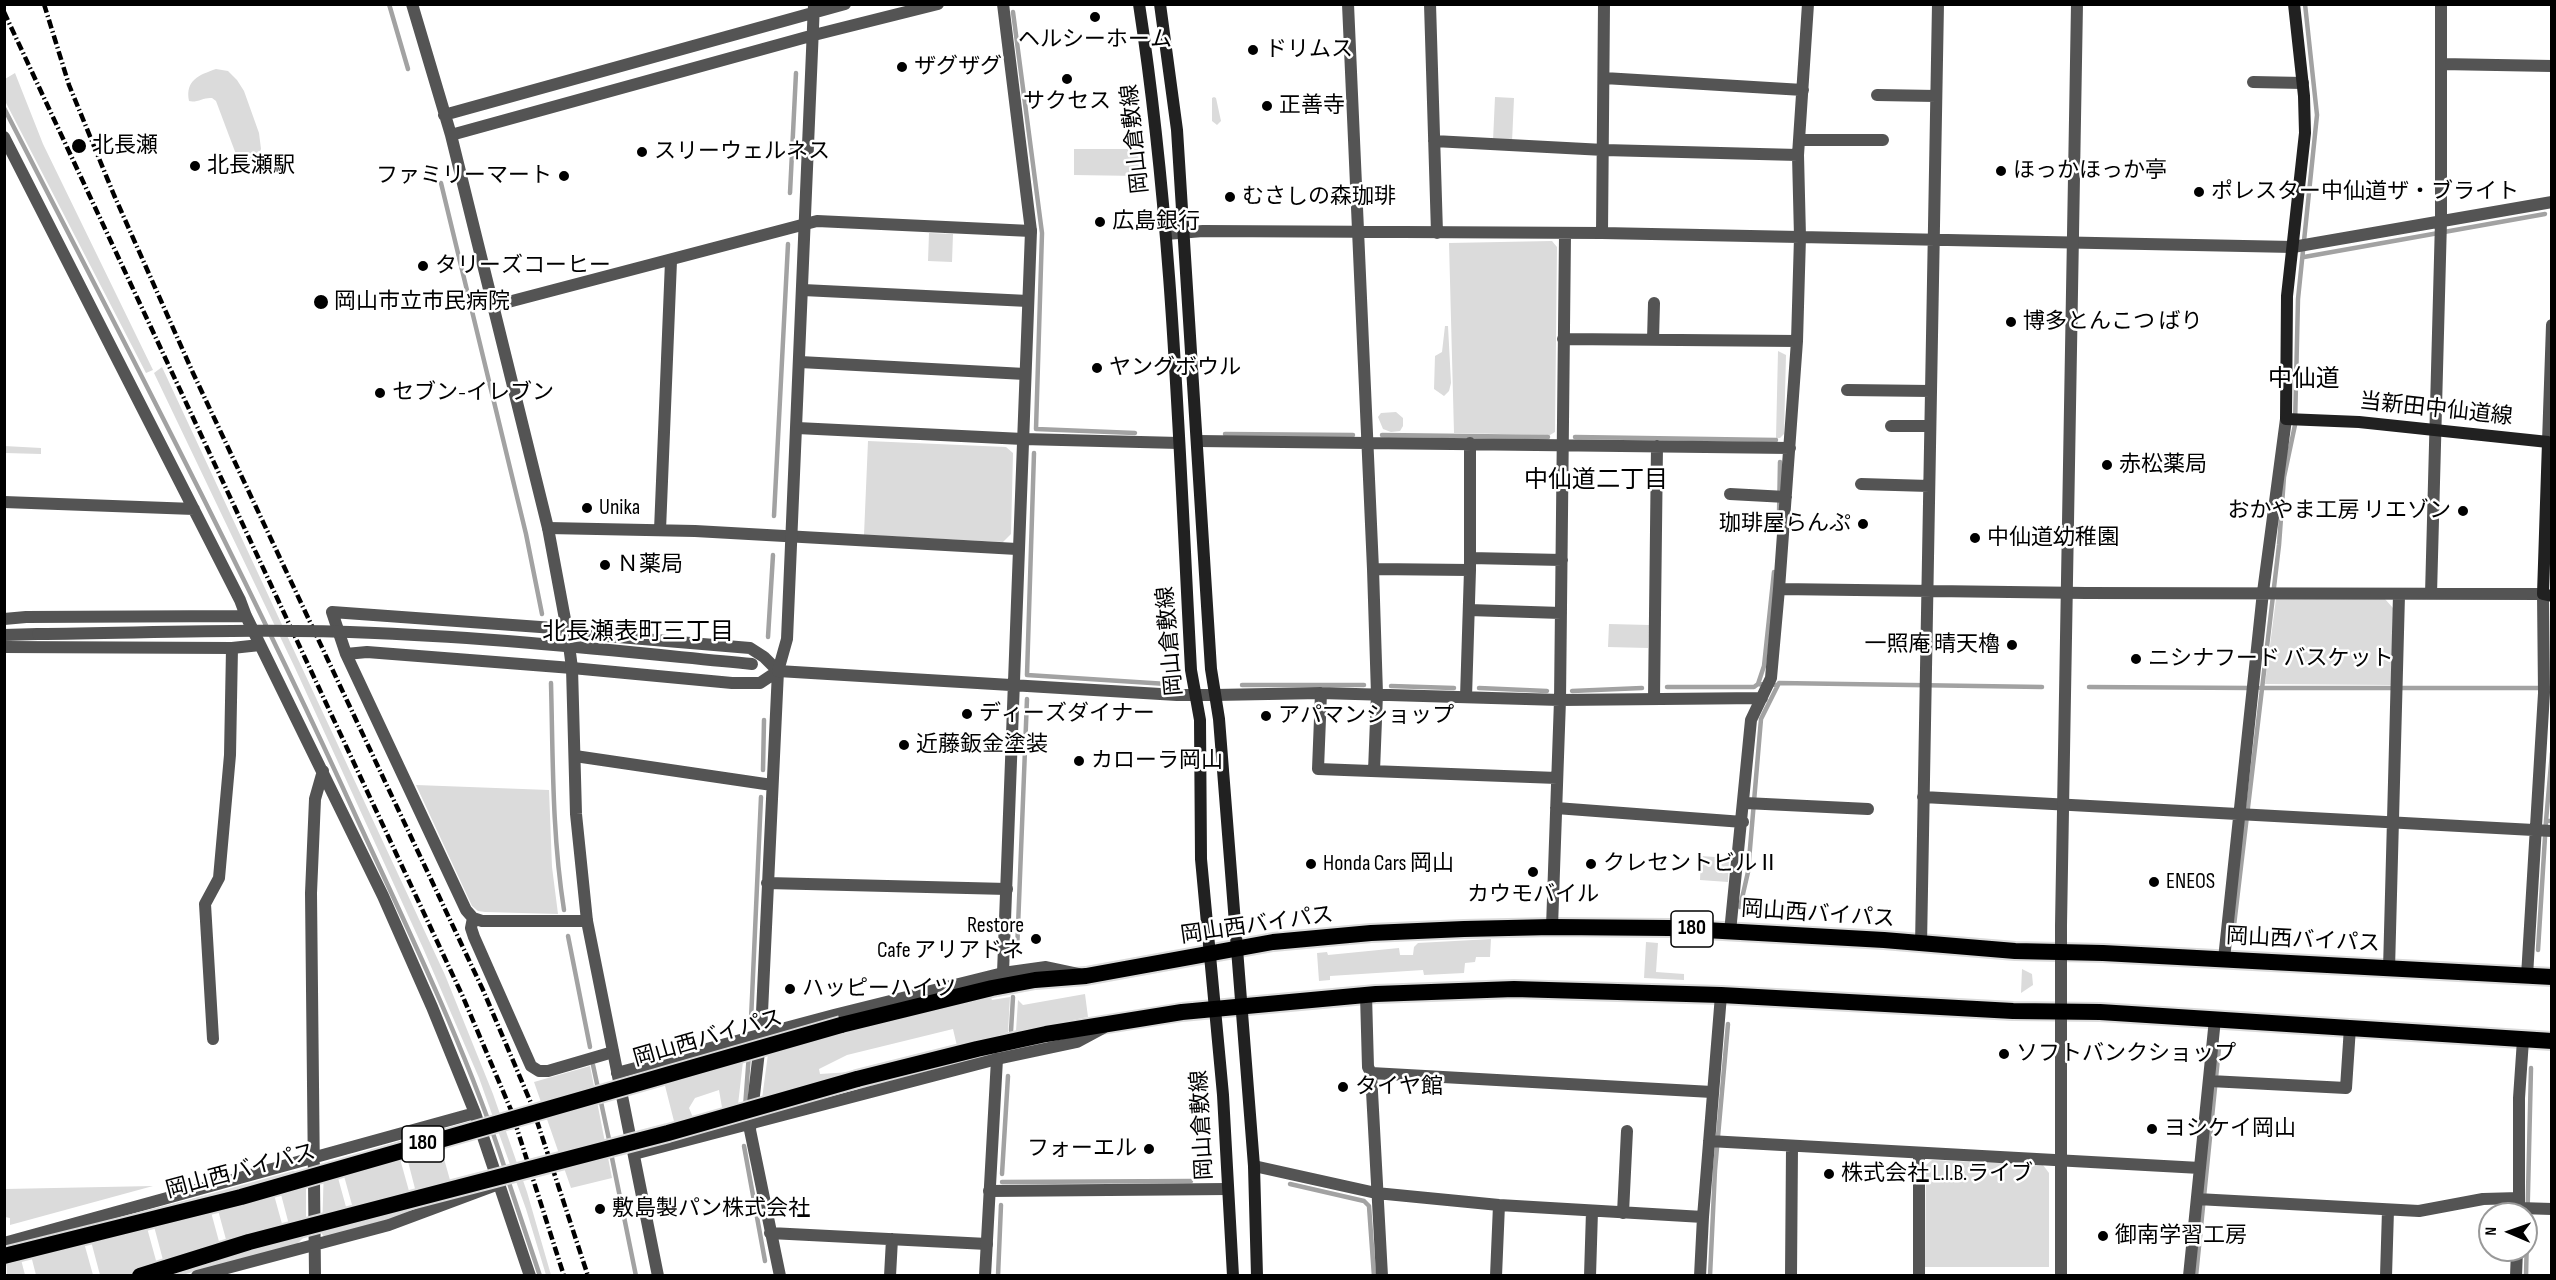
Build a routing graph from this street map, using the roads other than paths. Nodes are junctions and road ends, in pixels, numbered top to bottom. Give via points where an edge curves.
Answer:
1 (412, 4) edge
2 (845, 4) edge
3 (938, 4) edge
4 (1002, 4) edge
5 (1139, 4) edge
6 (1160, 4) edge
7 (1348, 4) edge
8 (1430, 4) edge
9 (1604, 4) edge
10 (1808, 4) edge
11 (1938, 4) edge
12 (2077, 4) edge
13 (2294, 4) edge
14 (2441, 4) edge
15 (814, 8) edge
16 (814, 35) junction
17 (2441, 64) junction
18 (2552, 66) edge
19 (1604, 78) junction
20 (2253, 82) dead end
21 (2303, 83) junction
22 (1803, 90) junction
23 (1877, 95) dead end
24 (1936, 96) junction
25 (444, 116) junction
26 (451, 135) junction
27 (4, 137) edge
28 (1799, 140) junction
29 (1883, 140) dead end
30 (1434, 141) junction
31 (1604, 150) junction
32 (1798, 155) junction
33 (2552, 202) edge
34 (806, 225) junction
35 (2440, 229) junction
36 (1031, 231) junction
37 (1184, 232) junction
38 (1358, 233) junction
39 (1437, 233) junction
40 (1602, 233) junction
41 (1166, 234) junction
42 (1565, 235) junction
43 (1800, 237) junction
44 (1933, 240) junction
45 (2073, 244) junction
46 (2301, 246) junction
47 (671, 261) junction
48 (802, 290) junction
49 (1028, 301) junction
50 (1654, 303) dead end
51 (493, 306) junction
52 (2552, 325) edge
53 (1563, 339) junction
54 (1653, 340) junction
55 (1797, 342) junction
56 (800, 362) junction
57 (1025, 374) junction
58 (1846, 390) dead end
59 (1931, 391) junction
60 (2293, 419) junction
61 (1891, 426) dead end
62 (1930, 426) junction
63 (797, 428) junction
64 (2435, 431) junction
65 (1023, 439) junction
66 (1198, 441) junction
67 (1368, 442) junction
68 (2550, 442) edge
69 (1179, 443) junction
70 (1470, 443) junction
71 (1562, 444) junction
72 (1657, 446) junction
73 (1790, 448) junction
74 (1861, 484) dead end
75 (1929, 486) junction
76 (1730, 494) dead end
77 (1781, 497) junction
78 (4, 502) edge
79 (194, 509) junction
80 (548, 528) junction
81 (660, 530) junction
82 (790, 537) junction
83 (1017, 549) junction
84 (1562, 560) junction
85 (1470, 564) junction
86 (1373, 568) junction
87 (1779, 589) junction
88 (1928, 590) junction
89 (2269, 592) junction
90 (2068, 593) junction
91 (2431, 594) junction
92 (2399, 595) junction
93 (2547, 595) edge
94 (1469, 610) junction
95 (1561, 613) junction
96 (246, 616) junction
97 (4, 619) edge
98 (567, 630) junction
99 (4, 635) edge
100 (260, 645) junction
101 (4, 647) edge
102 (232, 648) junction
103 (346, 654) junction
104 (572, 668) junction
105 (778, 671) junction
106 (1013, 685) junction
107 (1766, 689) junction
108 (1321, 693) junction
109 (1377, 694) junction
110 (1195, 695) junction
111 (1215, 695) junction
112 (1466, 697) junction
113 (1654, 698) junction
114 (1560, 700) junction
115 (575, 756) junction
116 (323, 771) junction
117 (1374, 771) junction
118 (1557, 778) junction
119 (772, 785) junction
120 (1923, 797) junction
121 (1751, 804) junction
122 (2064, 806) junction
123 (1556, 808) junction
124 (1868, 809) dead end
125 (2244, 815) junction
126 (1743, 822) junction
127 (2394, 822) junction
128 (2545, 831) edge
129 (767, 883) junction
130 (1007, 889) junction
131 (473, 918) junction
132 (587, 921) junction
133 (1552, 927) junction
134 (1730, 932) junction
135 (1921, 945) junction
136 (1236, 949) junction
137 (2061, 952) junction
138 (1210, 954) junction
139 (2224, 959) junction
140 (2389, 969) junction
141 (1003, 973) junction
142 (1086, 976) junction
143 (2527, 976) junction
144 (2552, 977) edge
145 (1366, 995) junction
146 (1721, 995) junction
147 (1242, 1006) junction
148 (1215, 1008) junction
149 (2061, 1012) junction
150 (2215, 1018) junction
151 (1114, 1022) junction
152 (2350, 1027) junction
153 (761, 1034) junction
154 (213, 1039) dead end
155 (2523, 1040) junction
156 (2552, 1041) edge
157 (613, 1052) junction
158 (997, 1059) junction
159 (617, 1073) junction
160 (1371, 1073) junction
161 (2215, 1081) junction
162 (1712, 1092) junction
163 (475, 1113) junction
164 (751, 1122) junction
165 (1627, 1131) dead end
166 (1714, 1141) junction
167 (1792, 1146) junction
168 (1919, 1153) junction
169 (634, 1154) junction
170 (312, 1160) junction
171 (2060, 1160) junction
172 (1254, 1166) junction
173 (2200, 1168) junction
174 (499, 1184) junction
175 (1228, 1189) junction
176 (990, 1191) junction
177 (1376, 1193) junction
178 (2202, 1200) junction
179 (2496, 1202) edge
180 (2523, 1202) edge
181 (1499, 1205) junction
182 (2388, 1210) junction
183 (1592, 1211) junction
184 (1623, 1213) junction
185 (1702, 1217) junction
186 (770, 1233) junction
187 (892, 1239) junction
188 (4, 1243) edge
189 (987, 1244) junction
190 (314, 1245) junction
191 (4, 1256) edge
192 (140, 1275) edge
193 (197, 1275) edge
194 (315, 1275) edge
195 (530, 1275) edge
196 (657, 1275) edge
197 (778, 1275) edge
198 (890, 1275) edge
199 (985, 1275) edge
200 (1233, 1275) edge
201 (1257, 1275) edge
202 (1382, 1275) edge
203 (1496, 1275) edge
204 (1590, 1275) edge
205 (1700, 1275) edge
206 (1791, 1275) edge
207 (1919, 1275) edge
208 (2061, 1275) edge
209 (2189, 1275) edge
210 (2386, 1275) edge

1 - 25 street
2 - 15 street
3 - 16 street
4 - 36 street
5 - 41 main road, 岡山倉敷線
6 - 37 main road, 岡山倉敷線 via 1173,90
7 - 38 street
8 - 30 street
9 - 19 street
10 - 22 street
11 - 24 street
12 - 45 street
13 - 21 main road
14 - 17 street
15 - 16 street
15 - 25 street
16 - 26 street
16 - 34 street
17 - 18 street
17 - 35 street
19 - 22 street
19 - 31 street
20 - 21 street
21 - 46 main road
22 - 28 street
23 - 24 street
24 - 44 street
25 - 26 street
26 - 51 street
27 - 79 street
28 - 29 street
28 - 32 street
30 - 31 street
30 - 39 street
31 - 32 street
31 - 40 street
32 - 43 street
33 - 35 street
34 - 36 street via 817,221
34 - 47 street
34 - 48 street
35 - 46 street
35 - 64 street
36 - 49 street
37 - 38 street
37 - 41 street
37 - 66 main road, 岡山倉敷線
38 - 39 street
38 - 67 street
39 - 42 street
40 - 42 street
40 - 43 street
41 - 69 main road, 岡山倉敷線
42 - 53 street
43 - 44 street
43 - 55 street
44 - 45 street
44 - 59 street
45 - 46 street
45 - 90 street
46 - 60 main road via 2287,296
47 - 51 street
47 - 81 street
48 - 49 street
48 - 56 street
49 - 57 street
50 - 54 street
51 - 80 street
52 - 68 street
53 - 54 street
53 - 71 street
54 - 55 street
55 - 73 street
56 - 57 street
56 - 63 street
57 - 65 street
58 - 59 street
59 - 62 street
60 - 64 main road, 当新田中仙道線
60 - 89 street
61 - 62 street
62 - 75 street
63 - 65 street
63 - 82 street
64 - 68 main road, 当新田中仙道線
64 - 91 street
65 - 69 street
65 - 83 street
66 - 67 street
66 - 111 main road, 岡山倉敷線
67 - 70 street
67 - 86 street
68 - 93 main road
69 - 110 main road, 岡山倉敷線
70 - 71 street
70 - 85 street
71 - 72 street
71 - 84 street
72 - 73 street
72 - 113 street
73 - 77 street
74 - 75 street
75 - 88 street
76 - 77 street
77 - 87 street
78 - 79 street
79 - 96 street
80 - 81 street
80 - 98 street
81 - 82 street
82 - 83 street
82 - 105 street via 787,639
83 - 106 street
84 - 85 street
84 - 95 street
85 - 86 street
85 - 94 street
86 - 109 street
87 - 88 street
87 - 107 street
88 - 90 street
88 - 120 street
89 - 90 street
89 - 92 street
89 - 125 street via 2253,689
90 - 122 street
91 - 92 street
91 - 93 street
92 - 127 street
93 - 128 street
94 - 95 street
94 - 112 street
95 - 114 street
96 - 97 street
96 - 100 street
98 - 103 street via 332,612
98 - 104 street
98 - 105 street via 750,648
99 - 105 street, bridge via 376,633 752,664
100 - 102 street
100 - 116 street
101 - 102 street
102 - 154 street via 230,755 219,878 205,903
103 - 104 street via 367,652
103 - 131 street
104 - 105 street via 732,683 760,683
104 - 115 street
105 - 106 street
105 - 119 street
106 - 110 street
106 - 130 street
107 - 113 street
107 - 121 street via 1751,720
108 - 109 street
108 - 111 street
108 - 117 street via 1318,769
109 - 112 street
109 - 117 street
110 - 111 street
110 - 138 main road, 岡山倉敷線 via 1200,720 1201,859
111 - 136 main road, 岡山倉敷線
112 - 114 street
113 - 114 street
114 - 118 street
115 - 119 street
115 - 132 street via 579,864
116 - 163 street via 383,896
116 - 170 street via 315,799 311,893
117 - 118 street
118 - 123 street
119 - 129 street
120 - 122 street
120 - 135 street
121 - 124 street
121 - 126 street
122 - 125 street
122 - 137 street
123 - 126 street
123 - 133 street
125 - 127 street
125 - 139 street
126 - 134 street
127 - 128 street
127 - 140 street
128 - 143 street
129 - 130 street
129 - 153 street
130 - 141 street
131 - 132 street
131 - 157 street via 474,937 531,1066 548,1071
132 - 157 street
133 - 134 highway, 岡山西バイパス / 180
133 - 136 highway, 岡山西バイパス / 180 via 1371,933
134 - 135 highway, 岡山西バイパス / 180
135 - 137 highway, 岡山西バイパス / 180
136 - 138 highway, 岡山西バイパス / 180
136 - 147 main road, 岡山倉敷線
137 - 139 highway, 岡山西バイパス / 180
137 - 149 street
138 - 142 highway, 岡山西バイパス / 180
138 - 148 main road, 岡山倉敷線
139 - 140 highway, 岡山西バイパス / 180
140 - 143 highway, 岡山西バイパス / 180
141 - 142 street via 1046,967
141 - 153 street
142 - 191 highway, 岡山西バイパス / 180, bridge via 992,988 841,1025 241,1197
143 - 144 highway, 岡山西バイパス / 180
145 - 146 highway, 180 via 1524,989
145 - 147 highway, 180
145 - 160 street
146 - 149 highway, 180
146 - 162 street
147 - 148 highway, 180
147 - 172 main road, 岡山倉敷線
148 - 151 highway, 180
148 - 175 main road, 岡山倉敷線
149 - 150 highway, 180
149 - 171 street
150 - 152 highway, 180
150 - 161 street
151 - 158 street via 1077,1042
151 - 192 highway, 180, bridge via 977,1049 856,1079 668,1133 249,1242
152 - 155 highway, 180
152 - 161 street via 2346,1088
153 - 159 street
153 - 164 street
155 - 156 highway, 180
155 - 180 street via 2519,1098
157 - 159 street
158 - 164 street
158 - 176 street
159 - 169 street
160 - 162 street
160 - 177 street
161 - 173 street
162 - 166 street
163 - 170 street
163 - 174 street
164 - 169 street
164 - 186 street
165 - 184 street
166 - 167 street
166 - 185 street
167 - 168 street
167 - 206 street
168 - 171 street
168 - 207 street
169 - 196 street
170 - 188 street
170 - 190 street
171 - 173 street
171 - 208 street
172 - 177 street
172 - 201 main road, 岡山倉敷線
173 - 178 street
174 - 190 street via 389,1225
174 - 195 street
175 - 176 street
175 - 200 main road, 岡山倉敷線
176 - 189 street
177 - 181 street
177 - 202 street
178 - 182 street
178 - 209 street
179 - 182 street via 2483,1199 2419,1211
181 - 183 street
181 - 203 street
182 - 210 street
183 - 184 street
183 - 204 street
184 - 185 street
185 - 205 street
186 - 187 street
186 - 197 street
187 - 189 street
187 - 198 street
189 - 199 street
190 - 193 street
190 - 194 street

